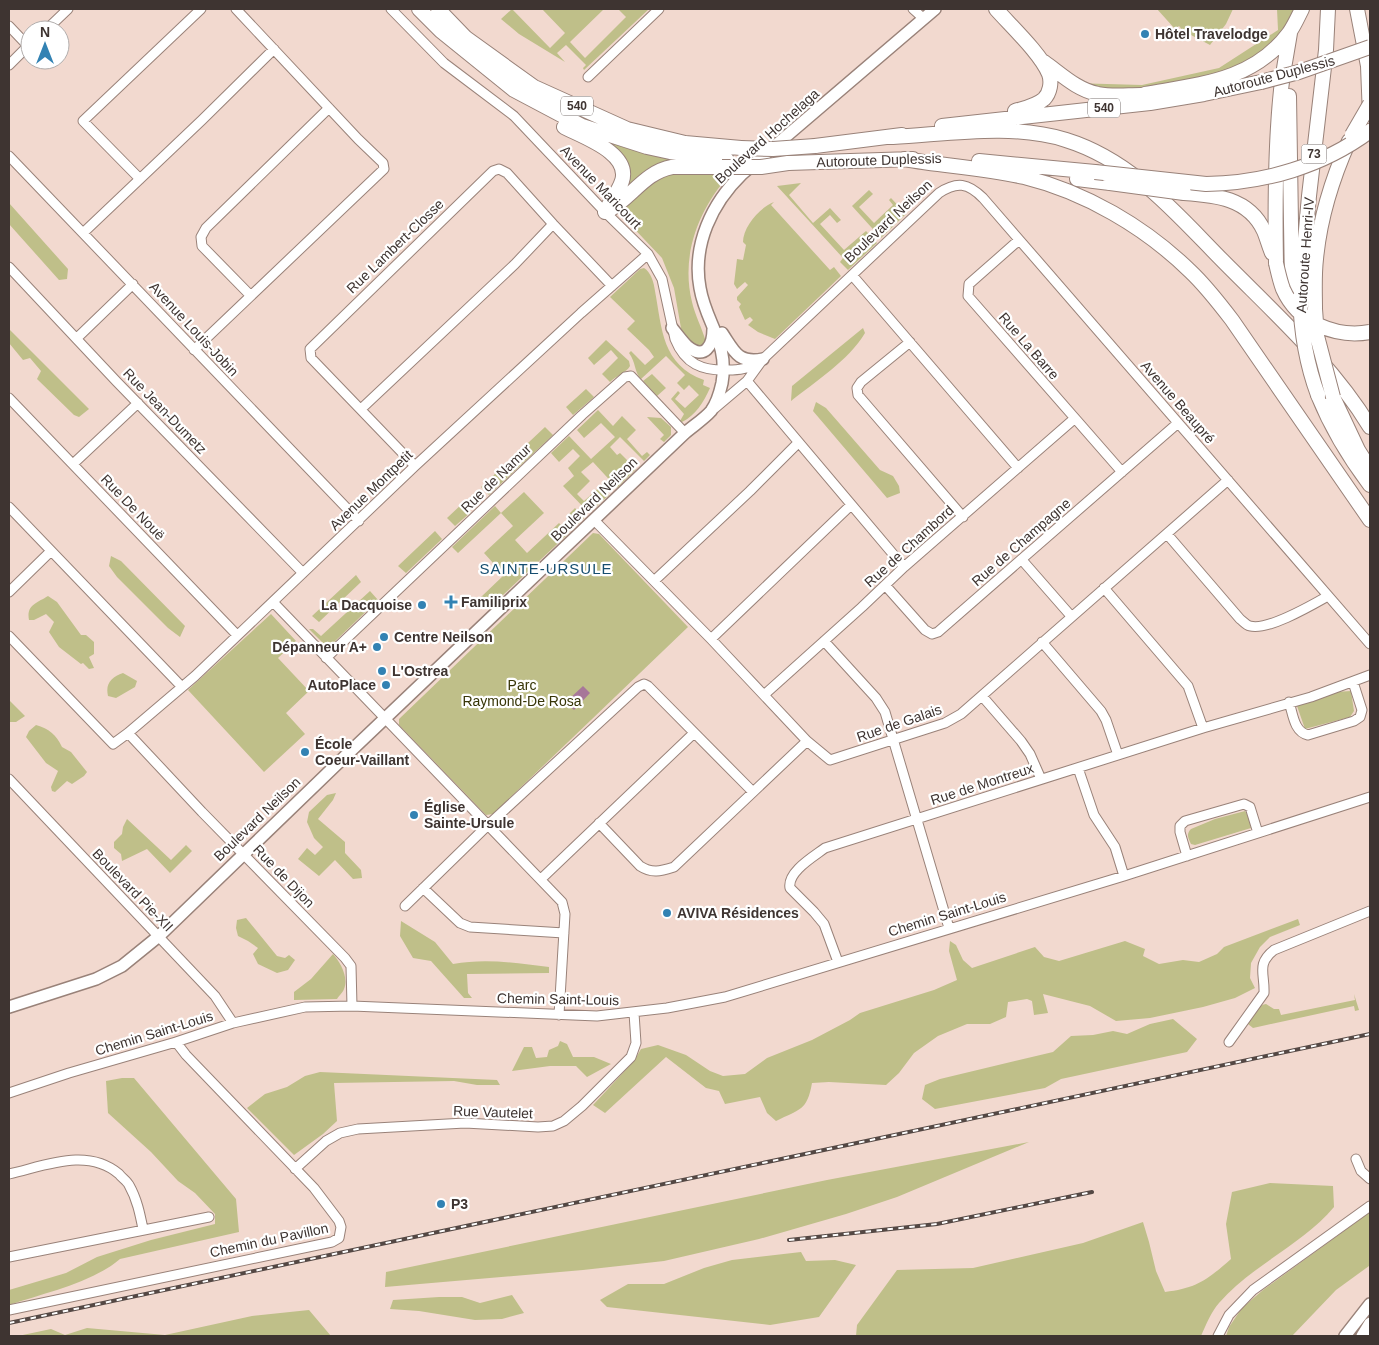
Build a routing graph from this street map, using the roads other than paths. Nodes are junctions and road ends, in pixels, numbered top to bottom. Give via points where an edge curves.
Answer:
1 (68, 9) edge
2 (201, 9) edge
3 (236, 9) edge
4 (391, 9) edge
5 (419, 9) edge
6 (438, 9) edge
7 (659, 9) edge
8 (913, 9) edge
9 (935, 9) edge
10 (996, 9) edge
11 (1302, 9) edge
12 (1357, 9) edge
13 (1328, 10) edge
14 (923, 18) junction
15 (56, 20) edge
16 (9, 26) edge
17 (441, 31) junction
18 (1291, 31) junction
19 (20, 36) edge
20 (1370, 48) edge
21 (274, 49) junction
22 (20, 54) edge
23 (1287, 55) junction
24 (1040, 58) junction
25 (9, 66) edge
26 (588, 77) dead end
27 (1142, 95) junction
28 (1370, 104) edge
29 (329, 108) junction
30 (993, 117) junction
31 (1370, 117) edge
32 (946, 125) junction
33 (1370, 131) edge
34 (893, 137) junction
35 (9, 156) edge
36 (904, 159) junction
37 (981, 161) junction
38 (725, 164) junction
39 (140, 179) junction
40 (961, 185) joint
41 (605, 212) junction
42 (553, 224) junction
43 (83, 233) junction
44 (1019, 240) junction
45 (648, 254) junction
46 (1276, 263) junction
47 (9, 267) edge
48 (852, 275) junction
49 (133, 284) junction
50 (612, 286) junction
51 (1296, 292) junction
52 (250, 295) junction
53 (710, 315) junction
54 (672, 328) junction
55 (1370, 332) edge
56 (77, 338) junction
57 (910, 342) junction
58 (194, 350) junction
59 (762, 359) junction
60 (724, 370) junction
61 (747, 381) junction
62 (9, 398) edge
63 (138, 403) junction
64 (361, 409) junction
65 (711, 411) junction
66 (1074, 419) junction
67 (1178, 423) junction
68 (1370, 427) edge
69 (685, 433) junction
70 (798, 443) junction
71 (74, 464) junction
72 (415, 466) junction
73 (1018, 468) junction
74 (1370, 469) edge
75 (1122, 472) junction
76 (1228, 480) junction
77 (1370, 485) edge
78 (851, 505) junction
79 (9, 507) edge
80 (963, 517) junction
81 (594, 520) junction
82 (1370, 520) edge
83 (359, 521) junction
84 (1167, 534) junction
85 (51, 551) junction
86 (1022, 560) junction
87 (904, 567) junction
88 (303, 573) junction
89 (654, 581) junction
90 (885, 585) junction
91 (1104, 588) junction
92 (9, 592) edge
93 (1328, 596) junction
94 (273, 602) junction
95 (1071, 616) junction
96 (237, 635) junction
97 (9, 636) edge
98 (711, 639) junction
99 (824, 641) junction
100 (1042, 642) junction
101 (1370, 644) edge
102 (326, 658) junction
103 (1370, 675) edge
104 (1353, 682) junction
105 (182, 687) junction
106 (764, 695) junction
107 (982, 696) junction
108 (1289, 702) junction
109 (384, 720) junction
110 (1203, 728) junction
111 (694, 733) junction
112 (128, 734) junction
113 (807, 740) junction
114 (894, 740) junction
115 (1118, 755) junction
116 (1078, 768) junction
117 (9, 779) edge
118 (1041, 779) junction
119 (753, 792) junction
120 (1370, 797) edge
121 (917, 820) junction
122 (599, 822) junction
123 (487, 826) junction
124 (1258, 833) junction
125 (243, 853) junction
126 (1187, 856) junction
127 (1124, 876) junction
128 (541, 879) junction
129 (423, 888) junction
130 (405, 906) dead end
131 (1370, 911) edge
132 (949, 928) junction
133 (564, 933) junction
134 (159, 936) junction
135 (838, 962) junction
136 (352, 1006) junction
137 (9, 1007) edge
138 (634, 1013) junction
139 (559, 1015) junction
140 (233, 1023) junction
141 (176, 1042) junction
142 (1229, 1042) dead end
143 (9, 1093) edge
144 (1356, 1159) dead end
145 (295, 1168) junction
146 (9, 1174) edge
147 (1370, 1179) edge
148 (1370, 1206) edge
149 (209, 1217) dead end
150 (144, 1229) junction
151 (9, 1257) edge
152 (1370, 1304) edge
153 (9, 1310) edge
154 (1370, 1323) edge
155 (1218, 1336) edge
156 (1345, 1336) edge
157 (1362, 1336) edge

1 - 15 street
2 - 39 street via 83,121
3 - 21 street
4 - 41 street, Avenue Maricourt via 444,63 514,116
5 - 17 highway, Autoroute Duplessis / 540
6 - 34 highway, Autoroute Duplessis / 540, bridge via 466,38 534,87 627,129 648,135 704,145 773,149
7 - 26 street
8 - 14 street
9 - 14 main road, Boulevard Hochelaga
10 - 24 highway
11 - 18 highway
12 - 31 highway via 1368,66
13 - 51 highway, Autoroute Henri-IV / 73 via 1326,50
14 - 53 main road, Boulevard Hochelaga via 725,192 709,221 700,249 698,279
16 - 19 street
17 - 38 highway, Autoroute Duplessis / 540 via 514,90 582,126 646,147
17 - 41 highway via 451,45 507,91 561,126 613,153 623,171 622,181
18 - 23 highway
18 - 27 highway via 1274,50 1242,72 1213,82
20 - 32 highway, Autoroute Duplessis / 540, bridge via 1299,72 1204,94
21 - 29 street
21 - 39 street
22 - 25 street
23 - 46 highway via 1281,89 1275,189
23 - 51 highway
24 - 27 highway via 1088,91 1102,95
24 - 30 highway via 1050,75 1046,97 1034,106
27 - 30 highway
28 - 74 highway, bridge via 1336,170 1324,208 1316,261 1315,309 1317,336 1333,397
29 - 52 street via 206,228 202,237 202,246
29 - 52 street via 383,163 384,169
30 - 32 highway
32 - 34 highway, Autoroute Duplessis / 540
33 - 37 highway, Autoroute Duplessis / 540, bridge via 1331,155 1286,173 1225,184
34 - 68 highway via 1018,131 1065,140 1110,159 1154,191 1291,329 1339,383
35 - 43 street, Avenue Louis-Jobin
36 - 37 highway, Autoroute Duplessis / 540 via 942,157
36 - 38 highway, Autoroute Duplessis / 540, bridge
36 - 82 highway via 991,171 1041,182 1105,210 1167,250 1232,320
37 - 46 highway, bridge via 1076,179 1219,196 1253,214 1264,231
38 - 41 highway via 664,168
39 - 43 street
40 - 44 street, Avenue Beaupré via 977,192
40 - 48 street, Boulevard Neilson via 939,193
41 - 45 street, Avenue Maricourt
42 - 50 street, Rue Lambert-Closse
42 - 64 street
42 - 64 street, Rue Lambert-Closse via 507,173 499,169 493,171 333,325 309,353
43 - 49 street, Avenue Louis-Jobin
44 - 66 street, Rue La Barre via 969,284 968,296
44 - 67 street, Avenue Beaupré
45 - 50 street, Avenue Montpetit
45 - 54 street, Avenue Maricourt via 662,279
46 - 55 highway, bridge via 1283,290 1291,303 1310,320 1340,333
47 - 56 street, Rue Jean-Dumetz
48 - 57 street
48 - 59 street, Boulevard Neilson
49 - 56 street
49 - 58 street, Avenue Louis-Jobin
50 - 72 street, Avenue Montpetit
51 - 77 highway, Autoroute Henri-IV / 73, bridge via 1305,349 1318,395 1354,464
52 - 58 street
53 - 54 main road via 713,336 705,351 692,350
53 - 59 main road via 736,354 752,361
53 - 60 main road, Boulevard Hochelaga via 722,347
54 - 60 street, Avenue Maricourt via 678,347 687,359 709,370
56 - 63 street, Rue Jean-Dumetz
57 - 73 street
57 - 80 street via 861,382 858,395
58 - 83 street, Avenue Louis-Jobin
59 - 60 street, Avenue Maricourt via 748,368
59 - 61 street, Boulevard Neilson
60 - 65 main road, Boulevard Hochelaga via 721,391
61 - 65 street, Boulevard Neilson
61 - 70 street
62 - 71 street, Rue De Nouë
63 - 71 street
63 - 88 street, Rue Jean-Dumetz
64 - 72 street, Rue Lambert-Closse
65 - 69 main road, Boulevard Neilson
66 - 73 street, Rue de Chambord
66 - 75 street, Rue La Barre
67 - 75 street, Rue de Champagne
67 - 76 street, Avenue Beaupré
69 - 81 main road, Boulevard Neilson
69 - 102 street, Rue de Namur via 631,376 625,377
70 - 78 street
70 - 89 street
71 - 96 street, Rue De Nouë
72 - 83 street, Avenue Montpetit
73 - 80 street, Rue de Chambord
75 - 86 street, Rue de Champagne
76 - 84 street, Rue de Galais
76 - 93 street, Avenue Beaupré
78 - 87 street
78 - 98 street
79 - 85 street
80 - 87 street, Rue de Chambord
81 - 89 street
81 - 109 main road, Boulevard Neilson
83 - 88 street, Avenue Montpetit
84 - 91 street, Rue de Galais
84 - 93 street via 1248,626 1284,619
85 - 92 street
85 - 105 street
86 - 90 street, Rue de Champagne via 932,634
86 - 95 street
87 - 90 street, Rue de Chambord
88 - 94 street, Avenue Montpetit
89 - 98 street
90 - 99 street, Rue de Chambord
91 - 95 street, Rue de Galais
91 - 110 street via 1188,686
93 - 101 street, Avenue Beaupré
94 - 96 street, Avenue Montpetit
94 - 102 street
95 - 100 street, Rue de Galais
96 - 105 street, Avenue Montpetit
97 - 112 street, Avenue Montpetit via 112,744
98 - 106 street
99 - 106 street, Rue de Chambord
99 - 114 street via 881,705
100 - 107 street, Rue de Galais
100 - 115 street via 1101,711
102 - 109 street
103 - 104 street, Rue de Montreux
104 - 108 street, Rue de Montreux
104 - 108 street via 1362,710 1354,721 1302,734
105 - 112 street, Avenue Montpetit
106 - 113 street
107 - 114 street, Rue de Galais via 945,723
107 - 118 street via 1021,741
108 - 110 street, Rue de Montreux
109 - 123 street
109 - 125 main road, Boulevard Neilson
110 - 115 street, Rue de Montreux
111 - 119 street
111 - 122 street
111 - 123 street via 644,684
112 - 125 street, Rue de Dijon
113 - 114 street, Rue de Galais via 830,760
113 - 119 street
114 - 121 street
115 - 116 street, Rue de Montreux
116 - 118 street, Rue de Montreux
116 - 127 street via 1094,815 1114,847
117 - 134 street, Boulevard Pie-XII
118 - 121 street, Rue de Montreux
119 - 122 street via 674,867 666,869 648,870 640,866
120 - 124 street, Chemin Saint-Louis
121 - 132 street
121 - 135 street, Rue de Montreux via 825,848 790,879 790,888 824,924
122 - 128 street
123 - 128 street
123 - 129 street
124 - 126 street, Chemin Saint-Louis
124 - 126 street via 1250,807 1244,804 1185,821 1180,832
125 - 134 main road, Boulevard Neilson
125 - 136 street, Rue de Dijon via 346,958 351,966
126 - 127 street, Chemin Saint-Louis
127 - 132 street, Chemin Saint-Louis
128 - 133 street via 564,907
129 - 130 street
129 - 133 street via 460,923 470,927
131 - 142 street via 1269,954 1262,970 1264,993
132 - 135 street, Chemin Saint-Louis
133 - 139 street
134 - 137 main road, Boulevard Neilson via 122,966
134 - 140 street, Boulevard Pie-XII via 215,996
135 - 138 street, Chemin Saint-Louis via 725,997
136 - 139 street, Chemin Saint-Louis
136 - 140 street, Chemin Saint-Louis via 305,1007
138 - 139 street, Chemin Saint-Louis
138 - 145 street, Rue Vautelet via 636,1043 631,1057 564,1121 538,1127 465,1123 358,1129 326,1140
140 - 141 street, Chemin Saint-Louis
141 - 143 street, Chemin Saint-Louis via 69,1072
141 - 145 street, Chemin du Pavillon
144 - 147 street via 1361,1171
145 - 153 street, Chemin du Pavillon via 339,1221 341,1233 332,1242
146 - 150 street via 76,1159 105,1164 128,1183
148 - 155 street via 1253,1290 1229,1315
149 - 150 street
150 - 151 street
152 - 156 main road
154 - 157 main road

